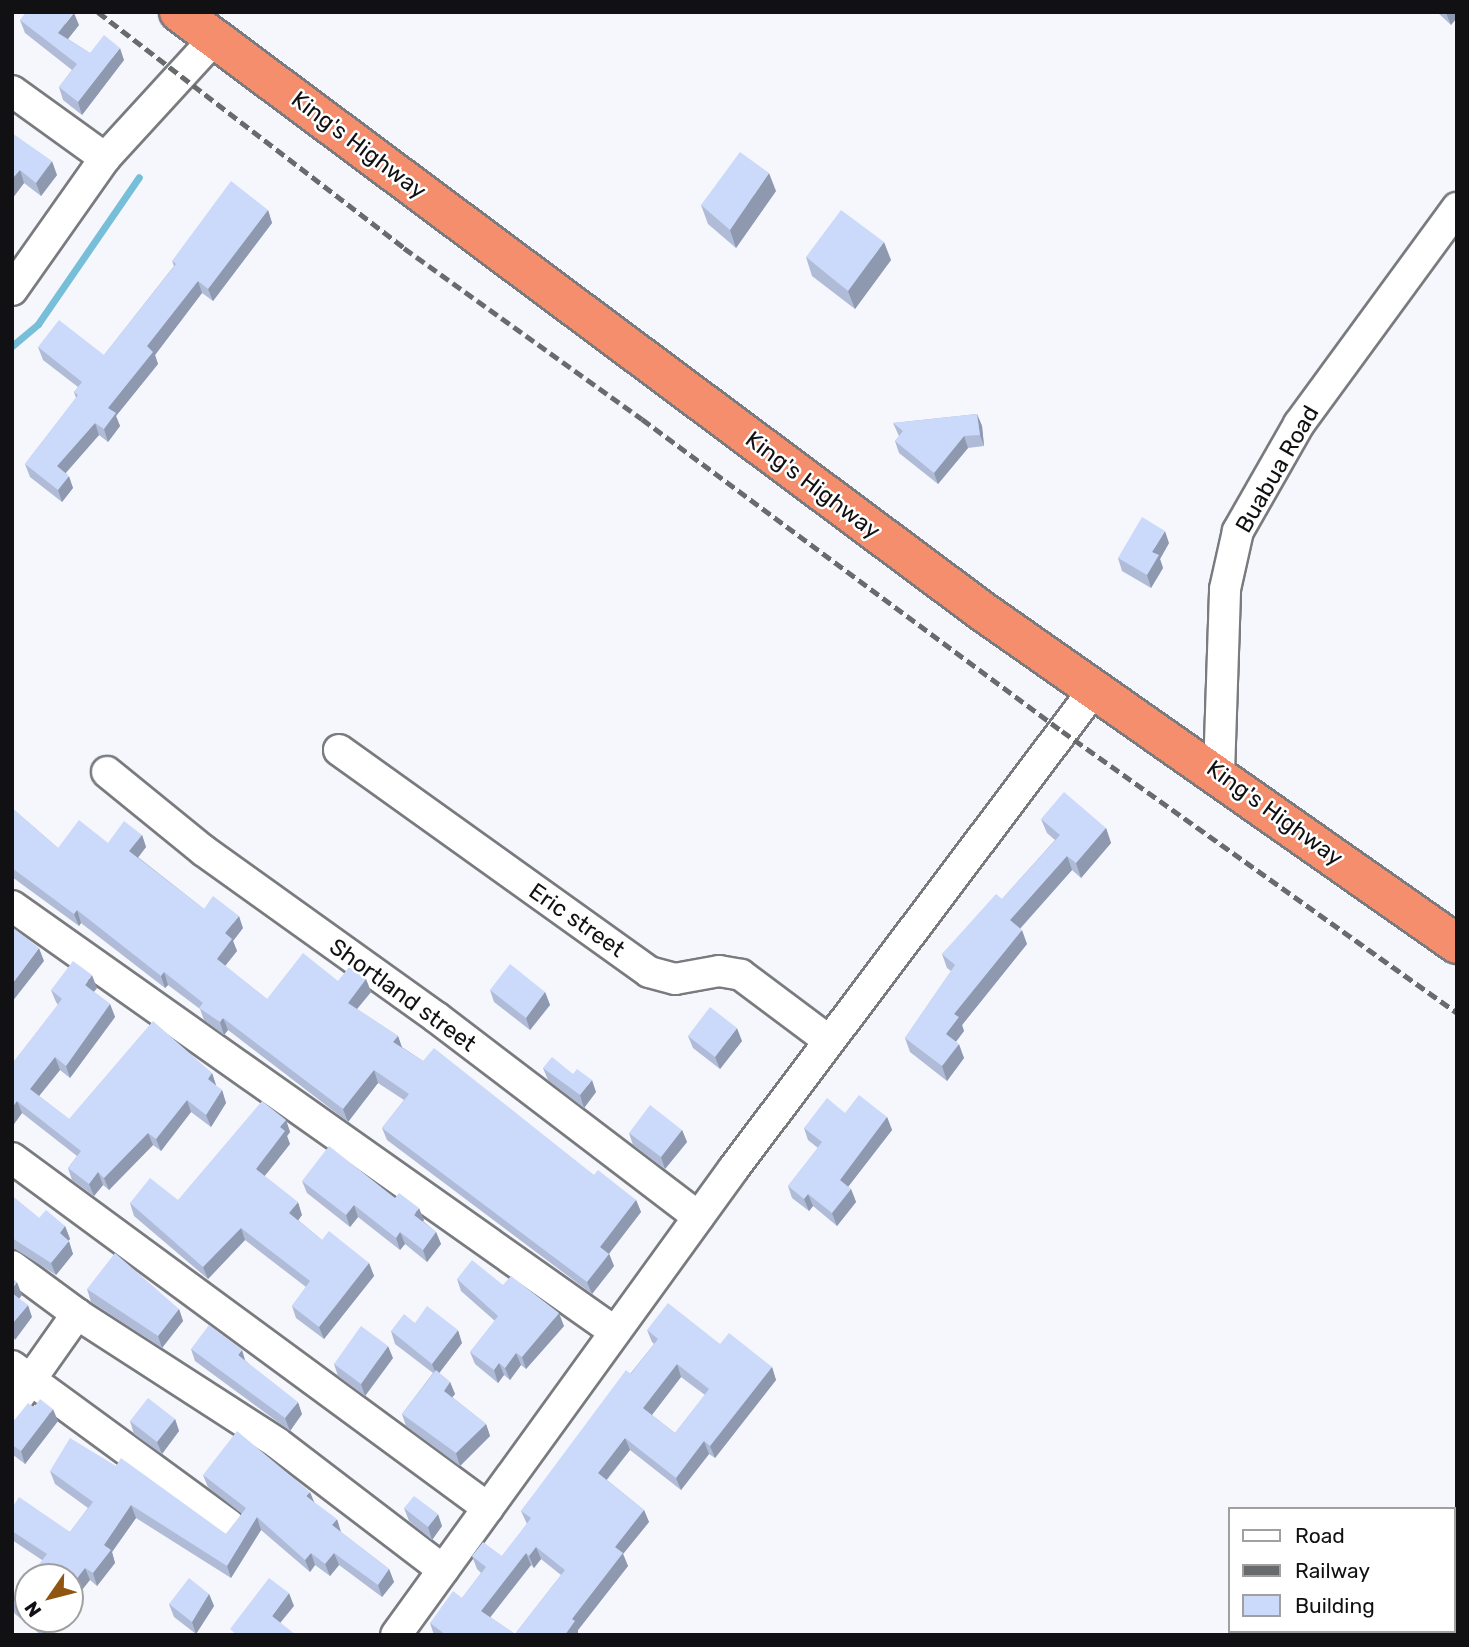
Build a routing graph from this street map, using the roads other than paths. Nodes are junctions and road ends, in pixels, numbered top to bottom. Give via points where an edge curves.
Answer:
1 (179, 12) edge
2 (215, 38) junction
3 (12, 91) edge
4 (105, 158) junction
5 (1457, 208) edge
6 (13, 288) edge
7 (1096, 688) junction
8 (339, 750) dead end
9 (107, 772) dead end
10 (1219, 773) junction
11 (12, 906) edge
12 (1457, 944) edge
13 (828, 1040) junction
14 (12, 1158) edge
15 (698, 1217) junction
16 (12, 1266) edge
17 (77, 1314) junction
18 (615, 1332) junction
19 (22, 1372) edge
20 (12, 1406) edge
21 (488, 1508) junction
22 (229, 1525) edge
23 (443, 1570) junction
24 (396, 1635) edge

1 - 2 highway, King's Highway
2 - 4 street
2 - 7 highway, King's Highway via 982,611
3 - 4 street
4 - 6 street
5 - 10 street, Buabua Road via 1299,424 1238,531 1225,589
7 - 10 highway, King's Highway
7 - 13 street
8 - 13 street, Eric street via 649,972 676,979 719,971 741,975
9 - 15 street, Shortland street via 205,851 436,1017
10 - 12 highway, King's Highway
11 - 18 street
13 - 15 street
14 - 21 street
15 - 18 street
16 - 17 street
17 - 19 street
17 - 23 street via 278,1443
18 - 21 street
19 - 20 street
19 - 22 street
21 - 23 street
23 - 24 street

